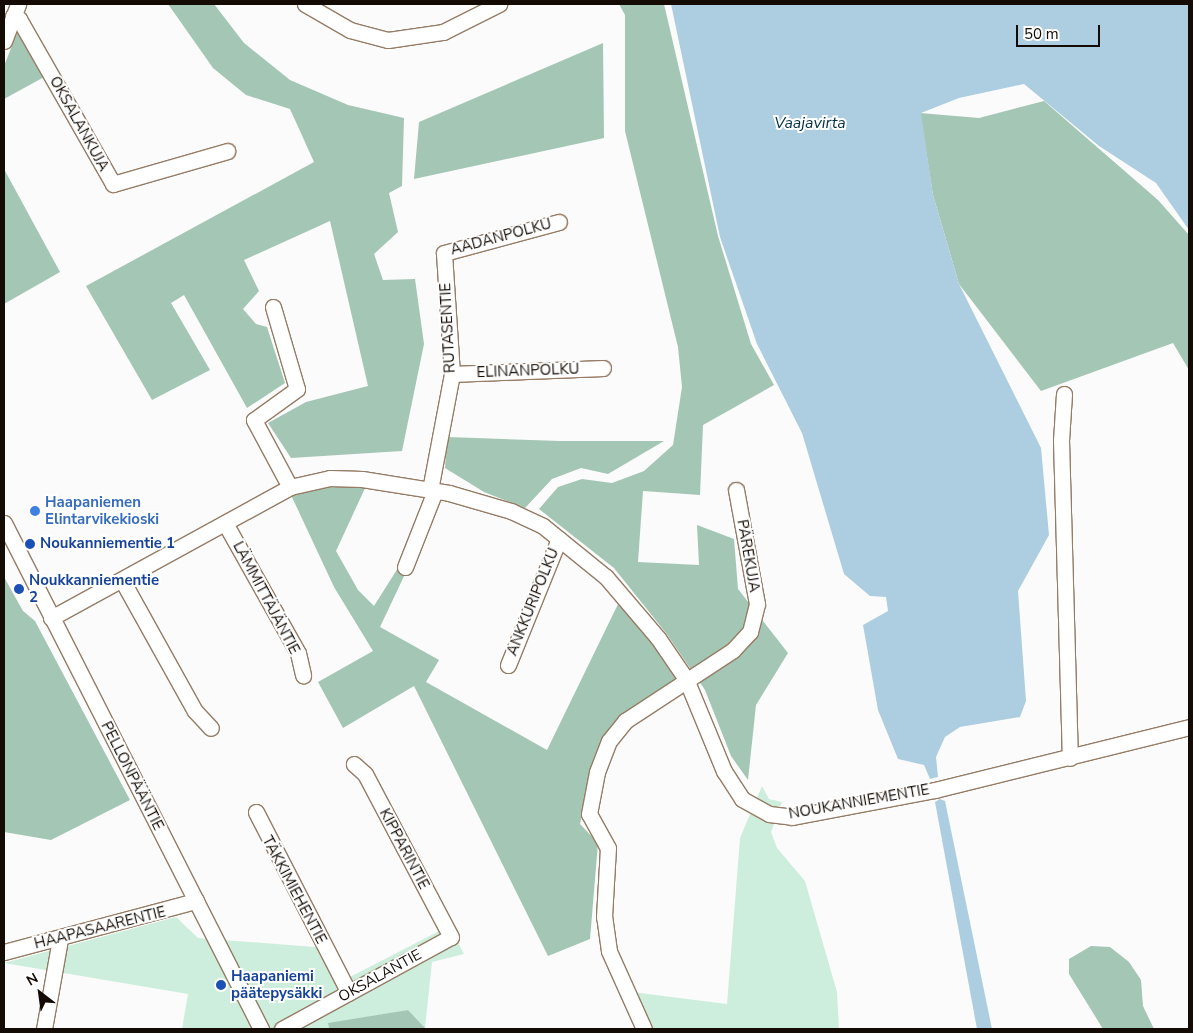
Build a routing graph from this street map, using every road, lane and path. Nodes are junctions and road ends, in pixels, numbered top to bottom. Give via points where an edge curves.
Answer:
1 (305, 4) edge
2 (499, 4) edge
3 (15, 10) edge
4 (4, 41) edge
5 (227, 150) dead end
6 (559, 222) dead end
7 (444, 253) joint
8 (273, 307) dead end
9 (603, 368) dead end
10 (452, 374) junction
11 (1064, 394) dead end
12 (290, 487) junction
13 (433, 490) junction
14 (736, 490) dead end
15 (4, 523) edge
16 (226, 524) junction
17 (559, 539) junction
18 (405, 567) dead end
19 (122, 580) junction
20 (51, 618) junction
21 (508, 664) dead end
22 (303, 675) dead end
23 (686, 679) junction
24 (1189, 727) edge
25 (211, 728) dead end
26 (1070, 758) junction
27 (354, 764) dead end
28 (256, 812) dead end
29 (196, 901) junction
30 (451, 937) joint
31 (60, 939) junction
32 (4, 952) edge
33 (349, 993) junction
34 (44, 1029) edge
35 (261, 1029) edge
36 (282, 1029) edge
37 (644, 1029) edge

1 - 2 street via 350,30 388,40 443,32
3 - 4 street
3 - 5 street, OKSALANKUJA via 113,184
6 - 7 street, AADANPOLKU
7 - 10 street, RUTASENTIE
8 - 12 street via 297,389 254,420
9 - 10 street, ELINANPOLKU
10 - 13 street, RUTASENTIE
11 - 26 street via 1061,440
12 - 13 street, NOUKANNIEMENTIE via 330,478
12 - 16 street, NOUKANNIEMENTIE
13 - 17 street, NOUKANNIEMENTIE via 503,508 543,526
13 - 18 street, RUTASENTIE
14 - 23 street, PÄREKUJA via 757,604 750,632 733,650
15 - 20 street, PELLONPÄÄNTIE
16 - 19 street, NOUKANNIEMENTIE
16 - 22 street, LÄMMITTÄJÄNTIE via 298,653
17 - 21 street, ANKKURIPOLKU
17 - 23 street, NOUKANNIEMENTIE via 606,577 658,638
19 - 20 street, NOUKANNIEMENTIE
19 - 25 street via 195,711
20 - 29 street, PELLONPÄÄNTIE
23 - 26 street, NOUKANNIEMENTIE via 724,771 742,799 769,814 792,816 830,809
23 - 37 street, PÄREKUJA via 625,721 609,740 597,772 589,814 608,848 604,918 609,951
24 - 26 street, NOUKANNIEMENTIE
27 - 30 street, KIPPARINTIE via 365,774
28 - 33 street, TÄKKIMIEHENTIE
29 - 31 street, HAAPASAARENTIE
29 - 35 street, PELLONPÄÄNTIE
30 - 33 street, OKSALANTIE
31 - 32 street, HAAPASAARENTIE
31 - 34 street
33 - 36 street, OKSALANTIE

